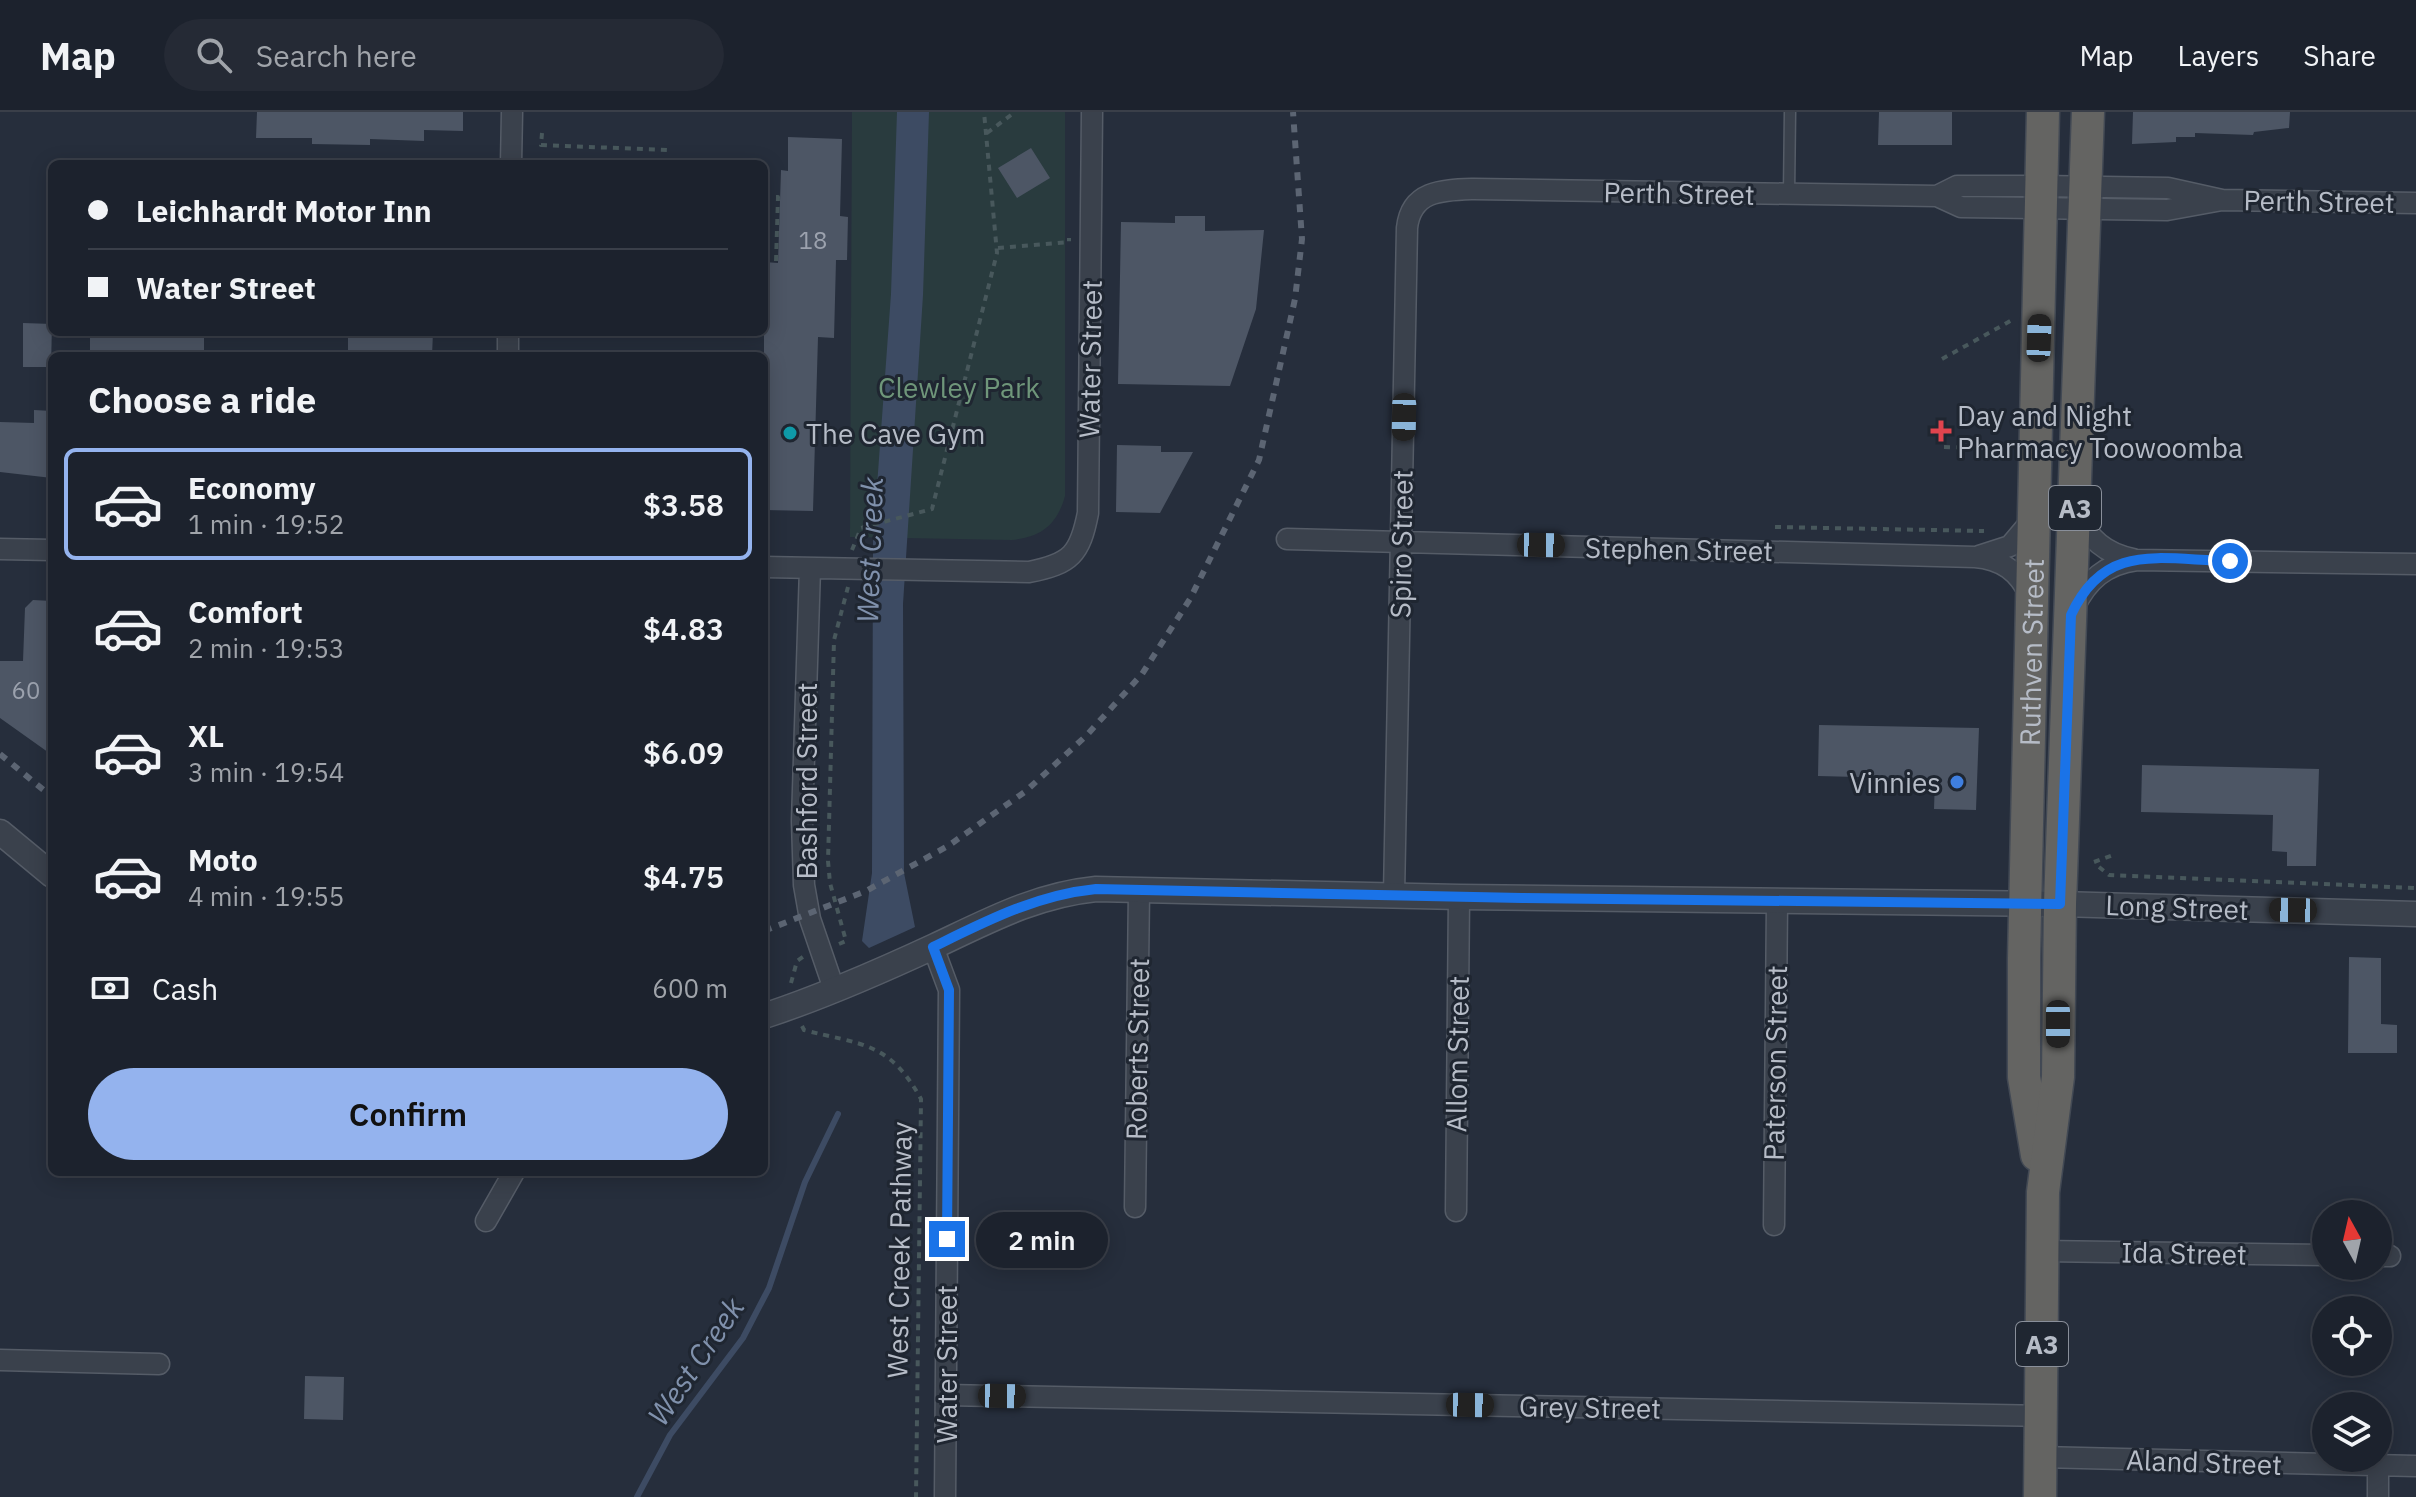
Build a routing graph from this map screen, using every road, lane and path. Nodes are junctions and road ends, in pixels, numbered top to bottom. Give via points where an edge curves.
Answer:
1 (512, 112) edge
2 (984, 112) edge
3 (1015, 112) edge
4 (1092, 112) edge
5 (1790, 112) edge
6 (2043, 112) edge
7 (2088, 112) edge
8 (542, 133) dead end
9 (987, 133) junction
10 (667, 150) dead end
11 (511, 160) edge
12 (1789, 195) junction
13 (768, 197) edge
14 (1423, 197) joint
15 (2042, 197) junction
16 (2087, 198) junction
17 (2416, 203) edge
18 (1069, 242) dead end
19 (997, 248) junction
20 (776, 261) dead end
21 (2016, 318) dead end
22 (1942, 359) dead end
23 (1944, 447) dead end
24 (2016, 449) dead end
25 (2075, 503) junction
26 (2033, 519) junction
27 (1775, 527) dead end
28 (1988, 531) dead end
29 (1287, 539) dead end
30 (1401, 542) junction
31 (853, 547) dead end
32 (0, 549) edge
33 (48, 550) edge
34 (1975, 557) junction
35 (2137, 560) junction
36 (2416, 564) edge
37 (768, 567) edge
38 (810, 568) junction
39 (848, 589) dead end
40 (2031, 598) junction
41 (2071, 615) junction
42 (0, 832) edge
43 (2116, 854) dead end
44 (48, 872) edge
45 (2416, 888) edge
46 (1139, 891) junction
47 (1394, 895) junction
48 (1459, 897) junction
49 (1777, 902) junction
50 (2025, 904) junction
51 (2060, 904) junction
52 (2416, 914) edge
53 (846, 941) dead end
54 (933, 947) junction
55 (805, 955) dead end
56 (791, 989) dead end
57 (834, 989) junction
58 (768, 1014) edge
59 (804, 1030) dead end
60 (512, 1176) edge
61 (2043, 1192) junction
62 (1135, 1207) dead end
63 (1456, 1211) dead end
64 (486, 1221) dead end
65 (1774, 1225) dead end
66 (2042, 1251) junction
67 (2312, 1255) edge
68 (0, 1360) edge
69 (159, 1364) dead end
70 (946, 1395) junction
71 (2041, 1416) junction
72 (2040, 1457) junction
73 (2312, 1465) edge
74 (2416, 1466) edge
75 (2392, 1467) edge
76 (2378, 1472) edge
77 (916, 1497) edge
78 (945, 1497) edge
79 (2040, 1497) edge
80 (2378, 1497) edge

1 - 11 street
2 - 9 path
3 - 9 path
4 - 38 street, Water Street via 1088,513 1073,557 1029,572
5 - 12 lane
6 - 15 highway, Ruthven Street / A3
7 - 16 highway, Ruthven Street / A3
8 - 10 path via 541,145
9 - 19 path
12 - 14 street, Perth Street via 1474,189 1440,190
12 - 15 street, Perth Street via 1937,196 1961,207
13 - 20 path via 778,197
14 - 30 street, Spiro Street via 1411,211 1407,228
15 - 16 street, Perth Street
15 - 26 highway, Ruthven Street / A3
16 - 17 street, Perth Street via 2168,188 2222,200
16 - 25 highway, Ruthven Street / A3
18 - 19 path
19 - 31 path via 932,509 861,528
21 - 22 path
23 - 24 path
25 - 35 street via 2083,526 2099,545
25 - 41 highway, Ruthven Street / A3
26 - 34 street, Stephen Street via 2010,546
26 - 40 highway, Ruthven Street / A3
27 - 28 path
29 - 30 street, Stephen Street
30 - 34 street, Stephen Street
30 - 47 street, Spiro Street
32 - 33 street
34 - 40 street, Stephen Street via 2010,568
35 - 36 street
35 - 41 street via 2099,573
37 - 38 street
38 - 57 street, Bashford Street via 804,885
39 - 53 path via 834,640 828,848 830,883
40 - 50 highway, Ruthven Street / A3
41 - 51 highway, Ruthven Street / A3
42 - 44 street
43 - 45 path via 2096,864 2109,875
46 - 47 street, Long Street
46 - 54 street, Long Street via 1065,892 1019,906
46 - 62 street, Roberts Street
47 - 48 street, Long Street
48 - 49 street, Long Street
48 - 63 street, Allom Street
49 - 50 street, Long Street
49 - 65 street, Paterson Street
50 - 51 street, Long Street
50 - 61 highway, Ruthven Street / A3 via 2024,1077
51 - 52 street, Long Street
51 - 61 highway, Ruthven Street / A3 via 2058,1077
54 - 57 street, Long Street
54 - 70 street, Water Street via 949,990
55 - 56 path via 797,961
57 - 58 street, Long Street
59 - 77 path, West Creek Pathway via 870,1046 902,1071 921,1099
60 - 64 street
61 - 66 highway, Ruthven Street / A3
66 - 67 street, Ida Street
66 - 71 highway, Ruthven Street / A3
68 - 69 street
70 - 71 street, Grey Street
70 - 78 street, Water Street
71 - 72 highway, Ruthven Street / A3
72 - 73 street, Aland Street
72 - 79 highway, Ruthven Street / A3
74 - 75 street, Aland Street
76 - 80 street

